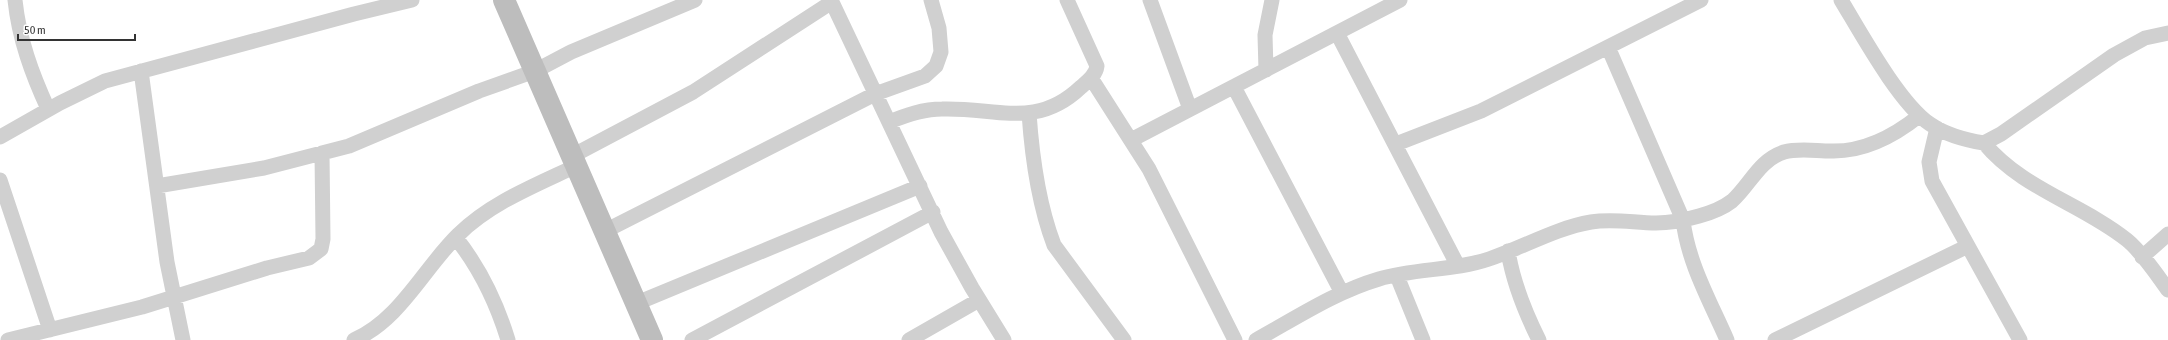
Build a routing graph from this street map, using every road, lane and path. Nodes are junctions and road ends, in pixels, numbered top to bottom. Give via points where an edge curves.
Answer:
1 (15, 0) edge
2 (412, 0) edge
3 (504, 0) edge
4 (695, 0) edge
5 (931, 0) edge
6 (1067, 0) edge
7 (1150, 0) edge
8 (1272, 0) edge
9 (1400, 0) edge
10 (1701, 0) edge
11 (1841, 0) edge
12 (831, 1) edge
13 (1337, 33) junction
14 (2168, 33) edge
15 (1608, 47) junction
16 (1266, 70) junction
17 (141, 71) junction
18 (535, 71) junction
19 (1091, 78) junction
20 (1234, 86) junction
21 (875, 94) junction
22 (48, 109) junction
23 (1190, 109) junction
24 (1029, 113) junction
25 (1919, 116) junction
26 (889, 122) junction
27 (1938, 128) junction
28 (0, 137) edge
29 (1131, 140) junction
30 (1984, 143) junction
31 (1396, 144) junction
32 (322, 153) junction
33 (574, 161) junction
34 (1, 186) edge
35 (157, 186) junction
36 (920, 186) junction
37 (933, 212) junction
38 (1683, 220) junction
39 (605, 231) junction
40 (2168, 234) edge
41 (456, 238) junction
42 (1968, 246) junction
43 (1508, 251) junction
44 (2142, 257) junction
45 (1458, 266) junction
46 (1398, 276) junction
47 (2168, 290) edge
48 (1342, 293) junction
49 (175, 297) junction
50 (980, 300) junction
51 (637, 303) junction
52 (50, 330) junction
53 (8, 340) edge
54 (184, 340) edge
55 (354, 340) edge
56 (508, 340) edge
57 (652, 340) edge
58 (692, 340) edge
59 (909, 340) edge
60 (1004, 340) edge
61 (1124, 340) edge
62 (1235, 340) edge
63 (1256, 340) edge
64 (1423, 340) edge
65 (1539, 340) edge
66 (1727, 340) edge
67 (1775, 340) edge
68 (2020, 340) edge

1 - 22 street via 22,42
2 - 17 street
3 - 18 street
4 - 18 street via 571,52
5 - 21 street via 941,46 936,66 917,80
6 - 19 street via 1097,64
7 - 23 street
8 - 16 street via 1265,35
9 - 13 street
10 - 15 street
11 - 25 street via 1894,83
12 - 21 street
12 - 33 street via 693,92
13 - 16 street
13 - 31 street
14 - 30 street via 2145,38 2120,51 2001,134
15 - 31 street via 1481,111
15 - 38 street
16 - 20 street
17 - 22 street via 105,81
17 - 35 street
18 - 32 street via 478,91 356,143
18 - 33 street
19 - 24 street via 1062,103
19 - 29 street
20 - 23 street
20 - 48 street
21 - 26 street
21 - 39 street
22 - 28 street
23 - 29 street
24 - 26 street via 942,109 914,113
24 - 61 street via 1032,156 1054,245
25 - 27 street
25 - 38 street via 1881,141 1862,148 1833,151 1800,150 1775,156 1760,167 1731,202 1717,210
26 - 36 street
27 - 30 street via 1963,139
27 - 42 street via 1929,162 1930,174
29 - 62 street via 1149,169
30 - 44 street via 2034,185 2097,219 2128,241
31 - 45 street
32 - 35 street via 264,168
32 - 49 street via 323,239 317,252 309,258 267,268
33 - 39 street
33 - 41 street via 472,223
34 - 52 street
35 - 49 street via 167,262
36 - 37 street
36 - 51 street
37 - 50 street
37 - 58 street
38 - 43 street via 1657,223 1593,222 1570,227
38 - 66 street via 1686,243 1693,265
39 - 51 street
40 - 44 street
41 - 55 street via 395,310 378,326
41 - 56 street via 484,285
42 - 67 street
42 - 68 street
43 - 45 street
43 - 65 street via 1521,297
44 - 47 street
45 - 46 street
46 - 48 street via 1381,278
46 - 64 street
48 - 63 street
49 - 52 street
49 - 54 street
50 - 59 street
50 - 60 street
51 - 57 street
52 - 53 street

